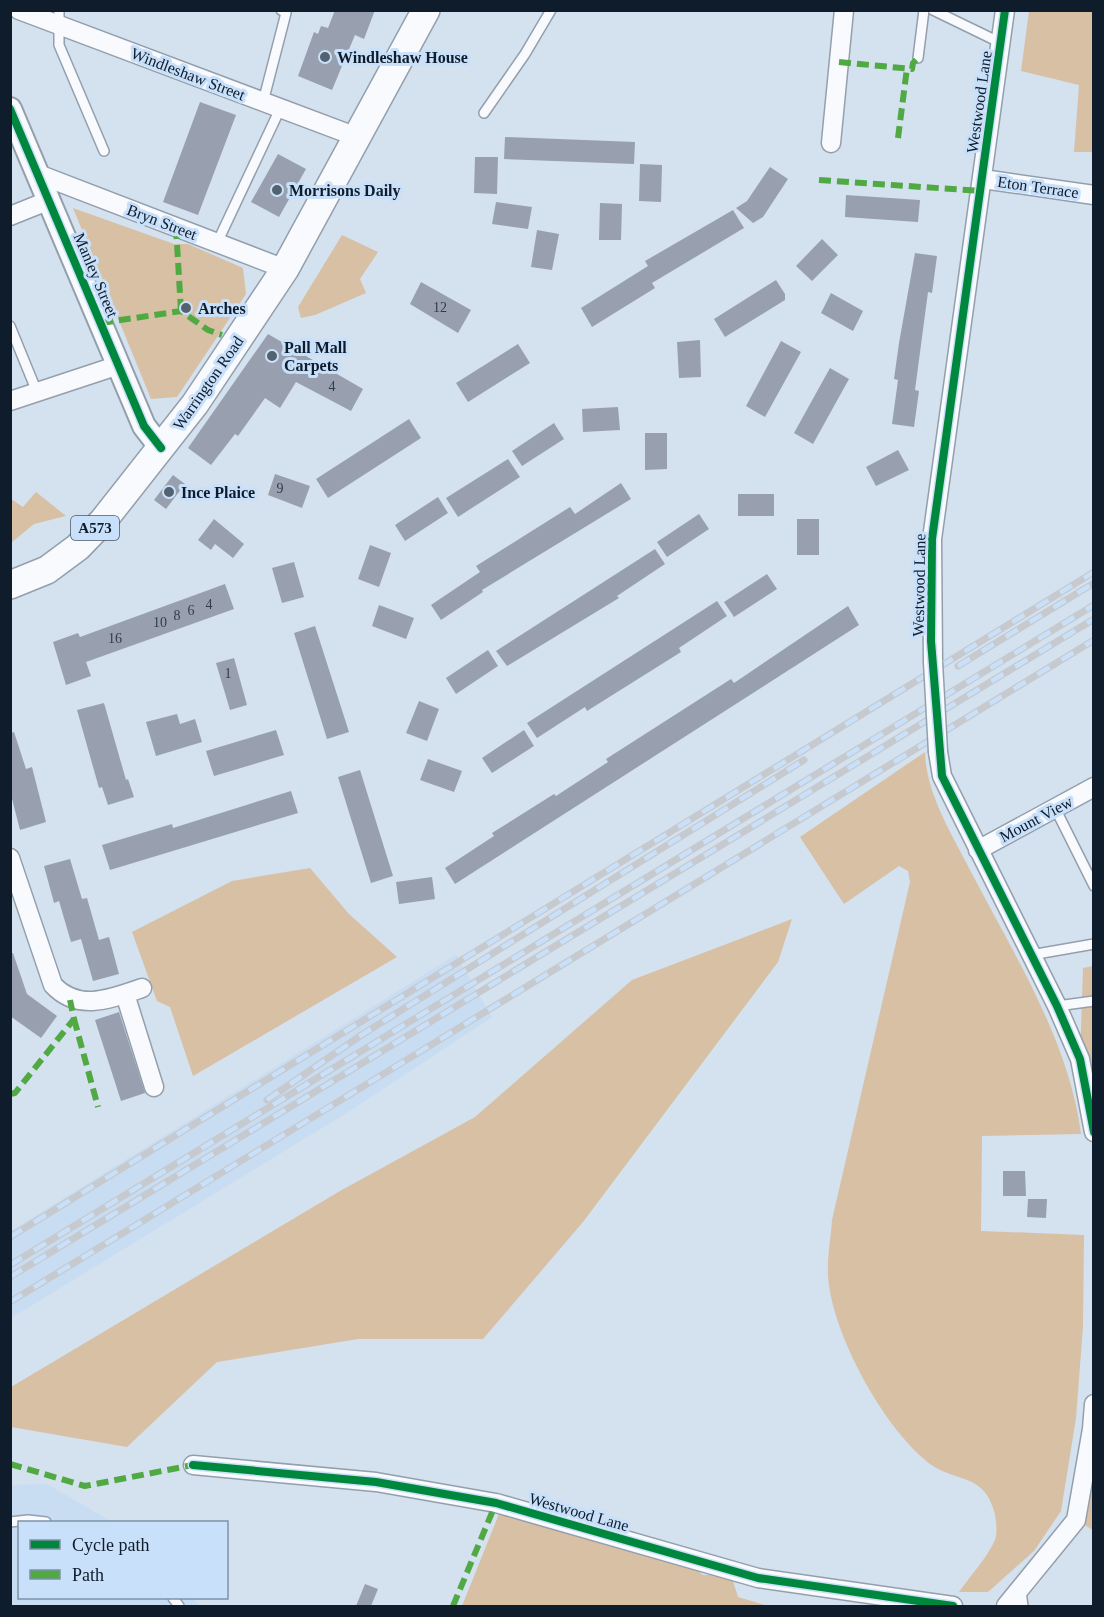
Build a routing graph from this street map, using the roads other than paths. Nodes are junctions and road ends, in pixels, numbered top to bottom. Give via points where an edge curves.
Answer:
1 (19, 10) edge
2 (281, 10) edge
3 (426, 10) edge
4 (551, 10) edge
5 (844, 10) edge
6 (924, 10) edge
7 (933, 10) edge
8 (1005, 10) edge
9 (59, 18) edge
10 (1001, 43) junction
11 (918, 58) dead end
12 (263, 102) junction
13 (10, 109) edge
14 (280, 109) junction
15 (484, 113) dead end
16 (357, 137) junction
17 (831, 143) dead end
18 (104, 151) dead end
19 (38, 174) junction
20 (982, 179) junction
21 (1094, 195) edge
22 (50, 200) junction
23 (10, 216) edge
24 (218, 243) junction
25 (285, 269) junction
26 (10, 326) edge
27 (119, 365) junction
28 (37, 392) junction
29 (10, 401) edge
30 (161, 448) junction
31 (10, 585) edge
32 (1094, 787) edge
33 (1055, 808) junction
34 (978, 850) junction
35 (10, 858) edge
36 (1094, 886) edge
37 (1094, 944) edge
38 (1031, 954) junction
39 (1094, 1001) edge
40 (1057, 1006) junction
41 (154, 1087) dead end
42 (1094, 1132) edge
43 (1094, 1404) edge
44 (193, 1465) dead end
45 (19, 1521) edge
46 (37, 1521) edge
47 (1022, 1597) edge
48 (953, 1606) edge
49 (1006, 1606) edge

1 - 9 street, Windleshaw Street
2 - 12 lane via 286,13
3 - 16 main road, Warrington Road / A573
4 - 15 lane
5 - 17 street
6 - 11 lane
7 - 10 lane
8 - 10 street, Westwood Lane
9 - 12 street, Windleshaw Street
9 - 18 lane via 59,45
10 - 20 street, Westwood Lane
12 - 14 street, Windleshaw Street
13 - 19 street, Manley Street
14 - 16 street, Windleshaw Street
14 - 24 lane
16 - 25 main road, Warrington Road / A573
19 - 22 street, Manley Street
19 - 24 street, Bryn Street
20 - 21 street, Eton Terrace
20 - 34 street, Westwood Lane, bridge via 932,539 930,586 942,776
22 - 23 street
22 - 27 street, Manley Street
24 - 25 street, Bryn Street
25 - 30 main road, Warrington Road / A573
26 - 28 lane
27 - 28 street
27 - 30 street, Manley Street via 144,426
28 - 29 street
30 - 31 main road, Warrington Road / A573 via 78,547 47,570
32 - 33 street, Mount View
33 - 34 street, Mount View
33 - 36 lane
34 - 38 street, Westwood Lane
35 - 41 street via 53,985 70,1000 82,1002 133,991
37 - 38 lane
38 - 40 street, Westwood Lane
39 - 40 lane
40 - 42 street, Westwood Lane via 1080,1059
43 - 47 street via 1076,1520
44 - 48 street, Westwood Lane via 376,1482 503,1504 758,1578
45 - 46 lane
47 - 49 street

